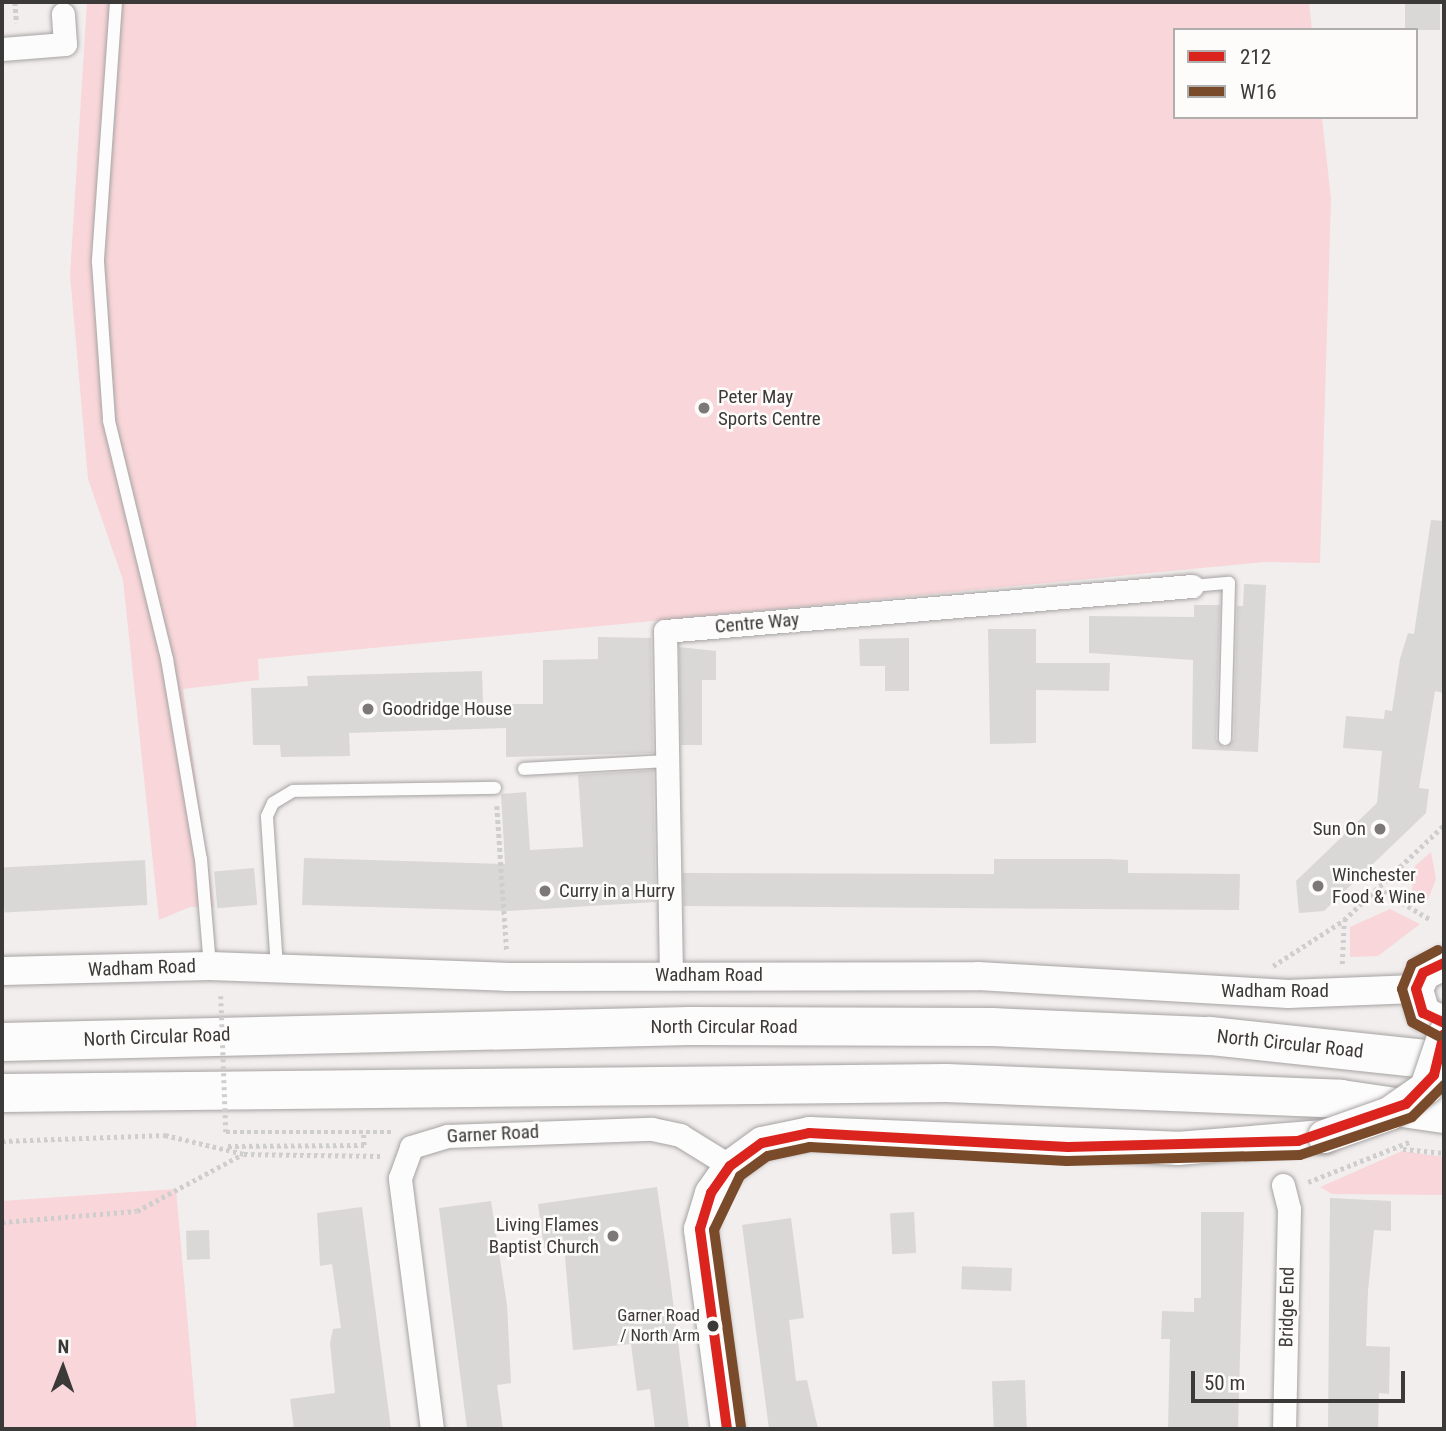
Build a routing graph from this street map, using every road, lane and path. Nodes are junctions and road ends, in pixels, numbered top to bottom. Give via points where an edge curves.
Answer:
1 (116, 2) edge
2 (63, 14) dead end
3 (2, 49) edge
4 (1192, 586) joint
5 (1225, 739) dead end
6 (666, 761) junction
7 (524, 769) dead end
8 (495, 788) joint
9 (1444, 825) edge
10 (1378, 888) junction
11 (1344, 920) junction
12 (1431, 920) dead end
13 (1444, 963) edge
14 (210, 966) junction
15 (277, 968) junction
16 (2, 971) edge
17 (1342, 973) dead end
18 (671, 975) junction
19 (509, 977) junction
20 (1416, 989) junction
21 (1231, 993) junction
22 (221, 996) dead end
23 (1444, 1023) edge
24 (1444, 1034) edge
25 (2, 1042) edge
26 (1444, 1061) edge
27 (2, 1093) edge
28 (213, 1094) junction
29 (2, 1111) edge
30 (1444, 1114) edge
31 (363, 1132) junction
32 (393, 1132) dead end
33 (2, 1141) edge
34 (1409, 1142) dead end
35 (224, 1146) junction
36 (1402, 1149) junction
37 (1444, 1153) edge
38 (244, 1154) junction
39 (402, 1160) junction
40 (730, 1166) junction
41 (1283, 1185) joint
42 (2, 1222) edge
43 (432, 1429) edge
44 (727, 1429) edge
45 (1284, 1429) edge

1 - 14 lane via 98,262 109,421 167,659 201,859
2 - 3 street via 65,44
4 - 5 lane via 1229,583
4 - 6 street, Centre Way via 665,631
6 - 7 lane
6 - 18 street, Centre Way
8 - 15 lane via 293,791 273,803 267,816
8 - 19 path
9 - 10 path
10 - 11 path
10 - 12 path
11 - 17 path
11 - 21 path
13 - 20 main road via 1423,973
14 - 15 street, Wadham Road
14 - 16 street, Wadham Road
15 - 19 street, Wadham Road
18 - 19 street, Wadham Road
18 - 21 street, Wadham Road via 978,976
20 - 21 street, Wadham Road
20 - 23 main road via 1423,1013
22 - 31 path, bridge via 226,1132
24 - 40 main road, bridge via 1426,1087 1389,1113 1324,1136 1177,1148 809,1133 762,1143
25 - 26 highway, North Circular Road via 690,1026 992,1027 1210,1036
27 - 28 highway
28 - 29 highway
28 - 30 highway via 946,1083 1341,1100
31 - 32 path
31 - 35 path via 364,1145
33 - 35 path via 165,1135
34 - 36 path
35 - 38 path
36 - 37 path
36 - 41 path via 1321,1180
38 - 39 path via 352,1152
38 - 42 path via 137,1211
39 - 40 street, Garner Road via 423,1140 447,1136 652,1129 680,1135
39 - 43 street
40 - 44 main road via 711,1193 700,1228
41 - 45 street, Bridge End via 1289,1209

